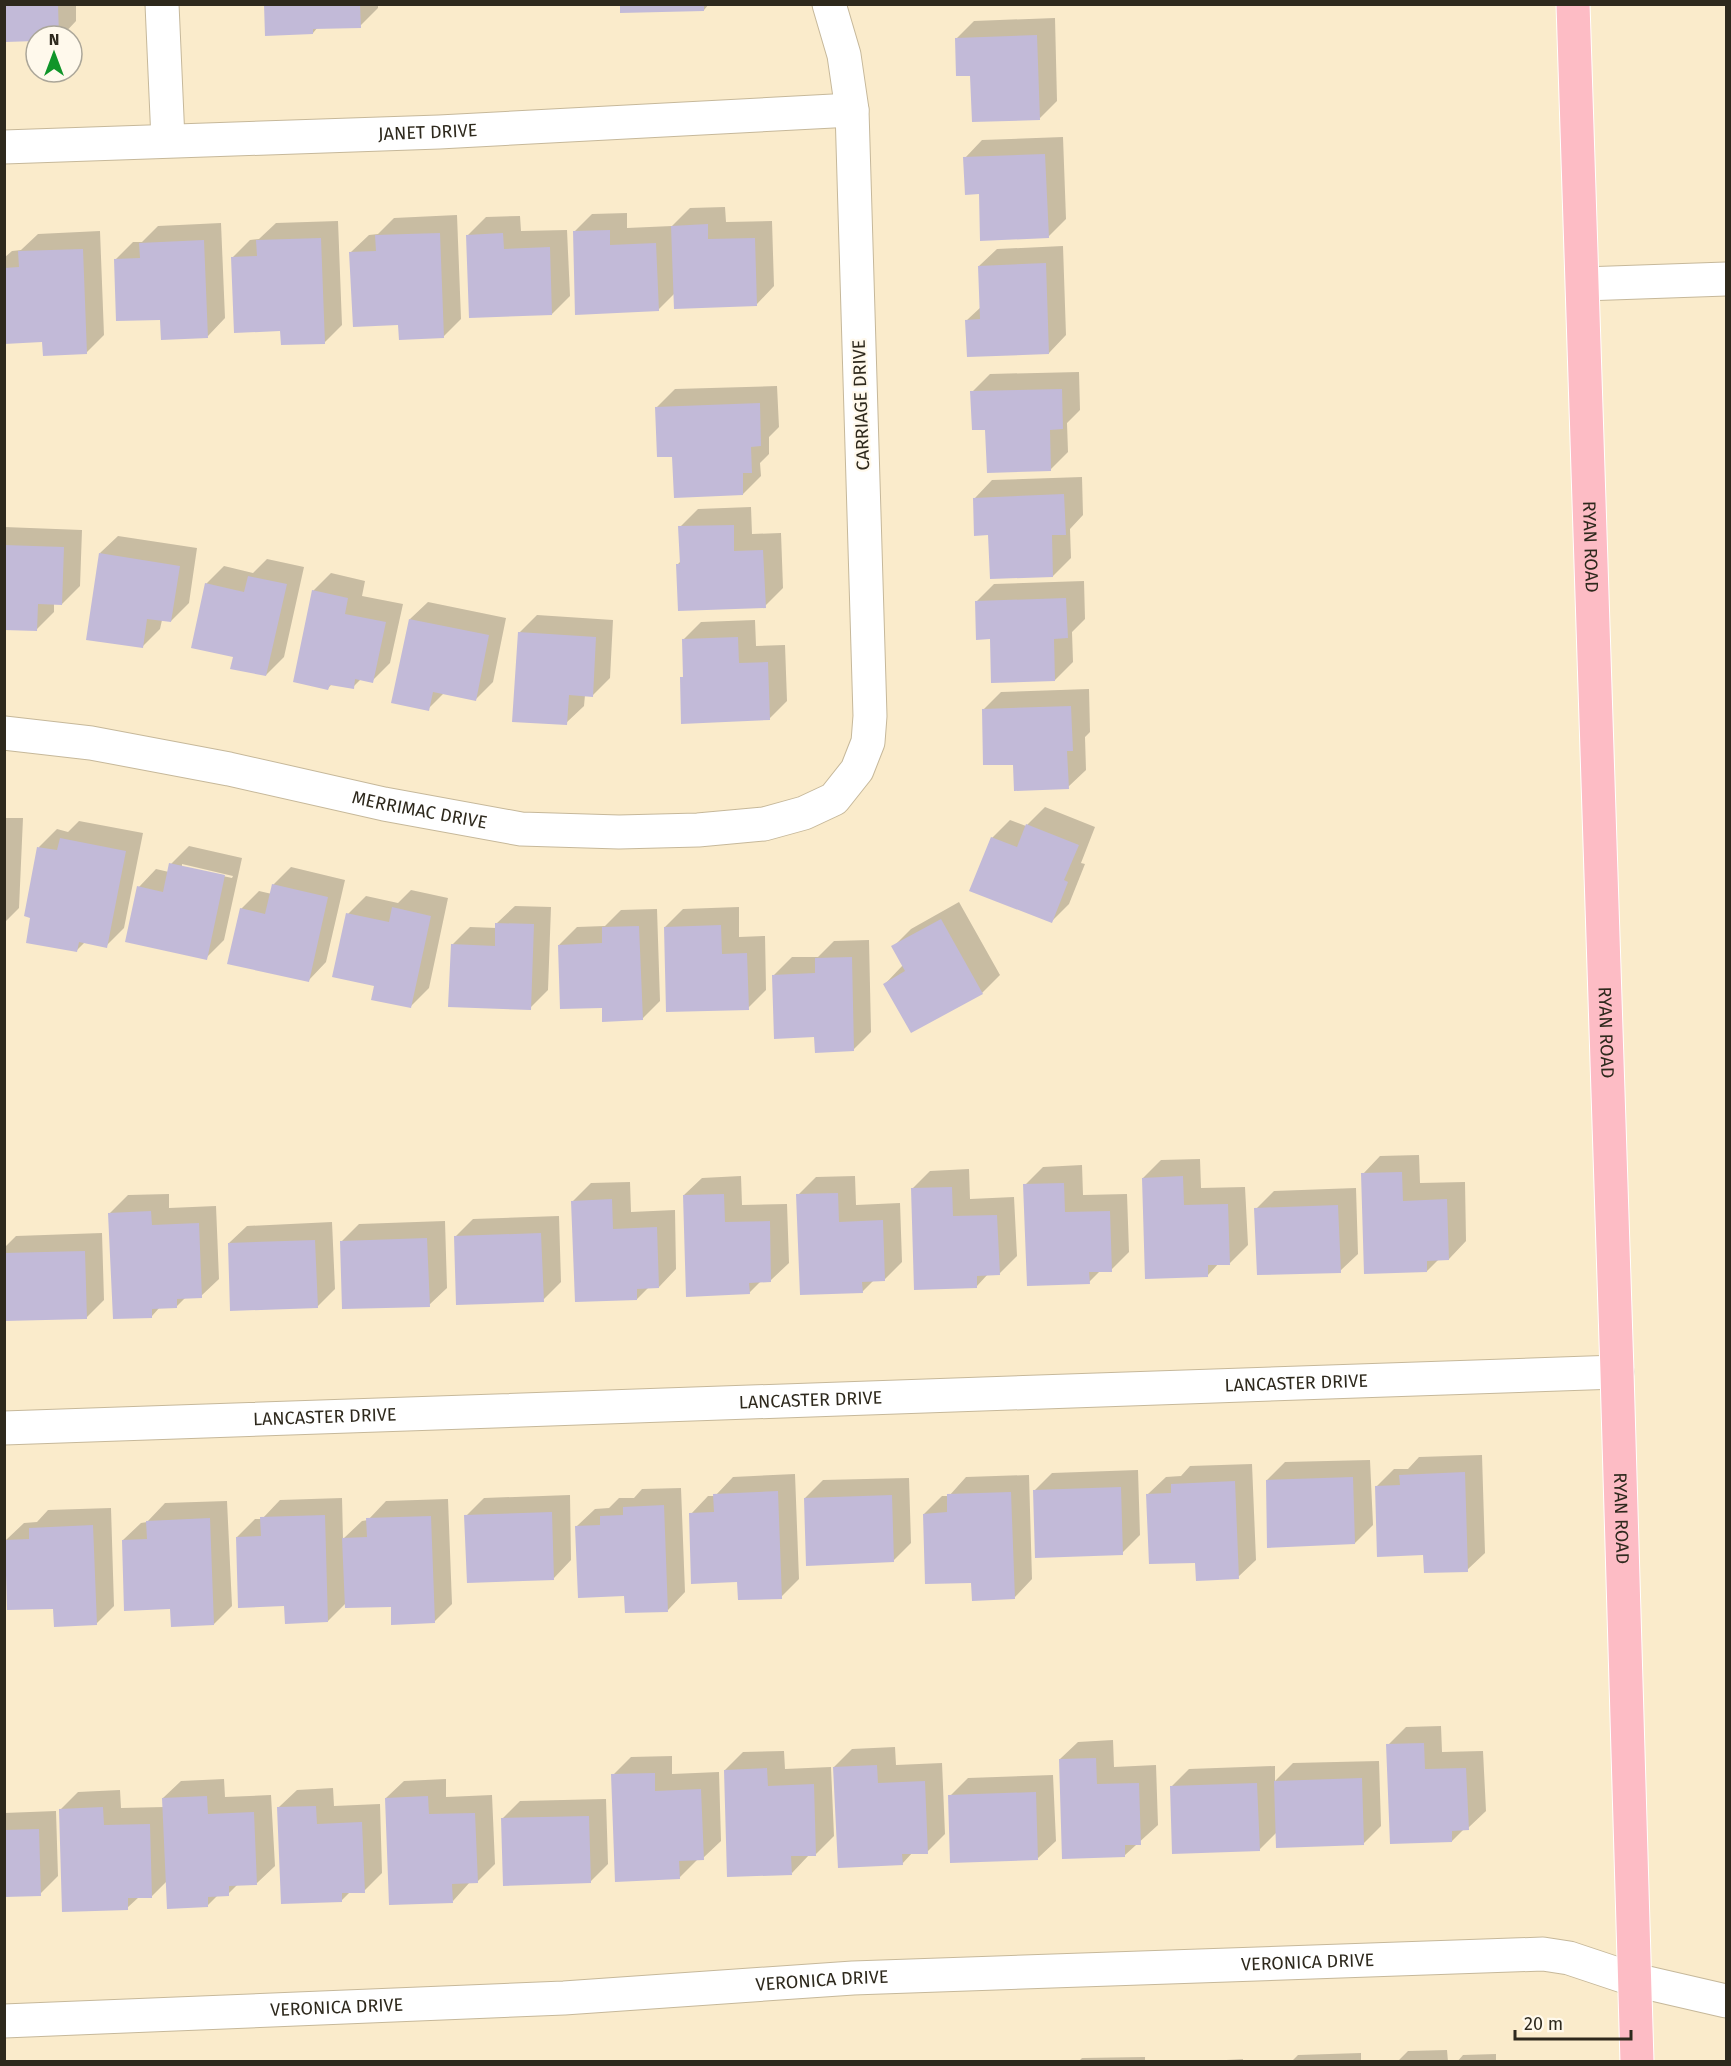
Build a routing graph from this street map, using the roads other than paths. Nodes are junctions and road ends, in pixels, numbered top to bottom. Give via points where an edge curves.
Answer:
1 (162, 4) edge
2 (829, 4) edge
3 (1573, 4) edge
4 (852, 110) junction
5 (168, 140) junction
6 (4, 147) edge
7 (1726, 279) edge
8 (1583, 284) junction
9 (4, 733) edge
10 (834, 799) joint
11 (1617, 1372) junction
12 (4, 1428) edge
13 (1635, 1980) junction
14 (1726, 2001) edge
15 (4, 2021) edge
16 (1637, 2061) edge

1 - 5 street
2 - 4 street, CARRIAGE DRIVE via 844,55
3 - 8 main road, RYAN ROAD
4 - 5 street, JANET DRIVE via 439,132
4 - 10 street, CARRIAGE DRIVE via 870,716 868,742 857,770
5 - 6 street, JANET DRIVE
7 - 8 street
8 - 11 main road, RYAN ROAD
9 - 10 street, MERRIMAC DRIVE via 91,743 521,829 620,832 720,828 774,821
11 - 12 street, LANCASTER DRIVE
11 - 13 main road, RYAN ROAD
13 - 14 street, VERONICA DRIVE
13 - 15 street, VERONICA DRIVE via 1569,1958 1543,1954 853,1978 564,1998
13 - 16 main road, RYAN ROAD

